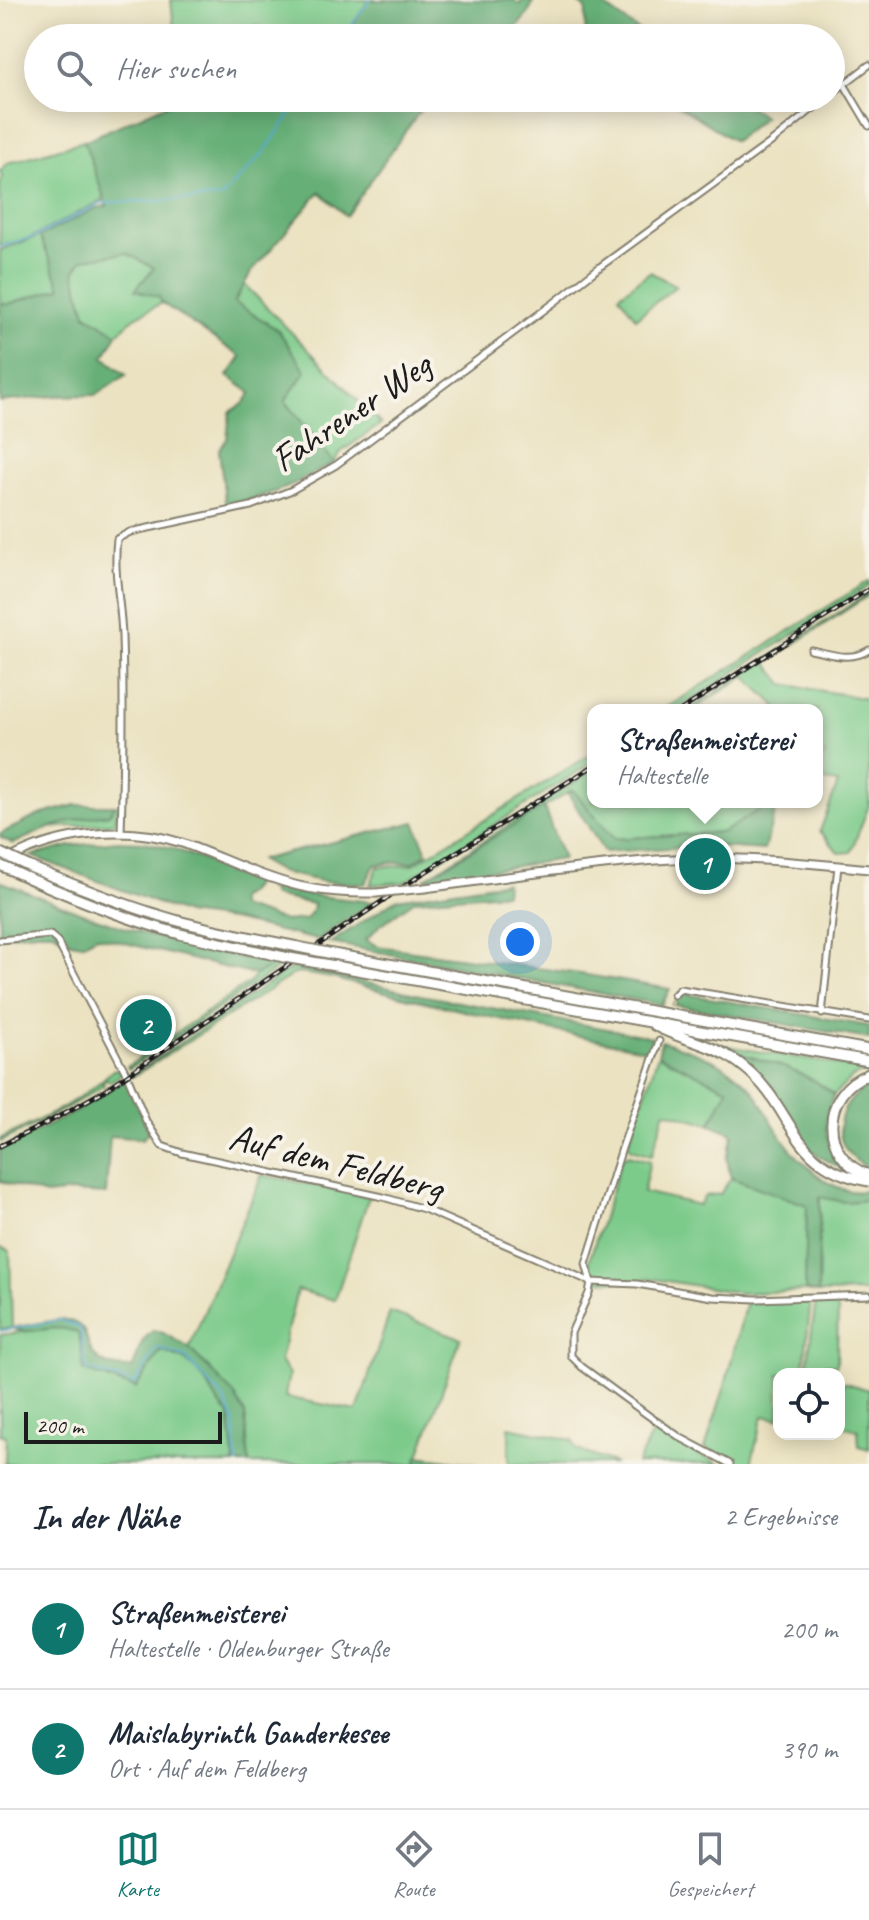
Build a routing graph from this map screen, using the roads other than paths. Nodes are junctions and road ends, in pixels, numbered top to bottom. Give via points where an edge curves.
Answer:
1 (869, 65) edge
2 (845, 83) edge
3 (845, 86) edge
4 (809, 112) edge
5 (869, 126) edge
6 (811, 650) dead end
7 (869, 650) edge
8 (121, 833) junction
9 (0, 853) edge
10 (0, 864) edge
11 (838, 866) junction
12 (869, 869) edge
13 (28, 872) junction
14 (0, 940) edge
15 (674, 995) dead end
16 (822, 1014) junction
17 (869, 1020) edge
18 (648, 1022) junction
19 (659, 1041) dead end
20 (869, 1050) edge
21 (869, 1061) edge
22 (869, 1074) edge
23 (869, 1178) edge
24 (586, 1264) junction
25 (573, 1274) junction
26 (591, 1282) junction
27 (869, 1295) edge
28 (730, 1464) edge

1 - 2 street, Fahrener Weg
3 - 5 street
4 - 8 street, Fahrener Weg via 336,465 251,506 117,539 123,648
6 - 7 street via 849,658
8 - 10 main road via 52,842
8 - 11 main road, bridge via 180,843 265,876 338,892 376,893 658,860
9 - 13 highway, bridge
10 - 13 highway
11 - 12 main road
11 - 16 street
13 - 18 highway, bridge via 100,907 179,933 284,957
13 - 20 highway, bridge via 224,932
14 - 25 street, Auf dem Feldberg via 50,935 57,941 162,1146 424,1209
15 - 16 street via 680,989
16 - 17 street
18 - 21 highway
18 - 23 highway via 734,1059 761,1083 816,1159 840,1173
19 - 24 street
22 - 23 highway via 839,1098 831,1127 845,1160
24 - 25 street
24 - 26 street
25 - 26 street, Auf dem Feldberg
26 - 27 street, Auf dem Feldberg via 712,1297
26 - 28 street via 571,1333 571,1356 681,1438

